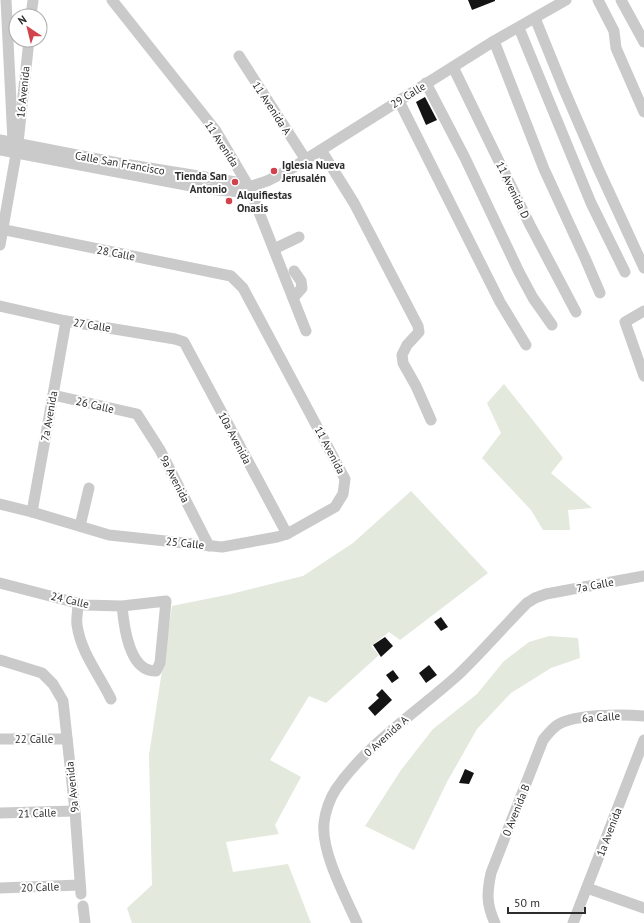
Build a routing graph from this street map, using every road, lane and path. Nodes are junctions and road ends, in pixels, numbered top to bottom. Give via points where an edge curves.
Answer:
1 (6, 0) edge
2 (112, 0) edge
3 (566, 0) edge
4 (598, 0) edge
5 (621, 0) edge
6 (535, 18) junction
7 (518, 28) junction
8 (494, 42) junction
9 (644, 42) edge
10 (28, 48) edge
11 (239, 56) dead end
12 (453, 67) junction
13 (426, 83) junction
14 (399, 101) junction
15 (644, 112) edge
16 (0, 140) edge
17 (15, 146) junction
18 (0, 150) edge
19 (321, 150) junction
20 (306, 160) junction
21 (249, 187) junction
22 (1, 229) edge
23 (299, 237) dead end
24 (0, 245) edge
25 (274, 249) junction
26 (644, 268) edge
27 (294, 271) dead end
28 (625, 272) dead end
29 (231, 276) joint
30 (600, 293) dead end
31 (293, 298) junction
32 (0, 306) edge
33 (644, 311) edge
34 (576, 312) dead end
35 (66, 321) junction
36 (552, 325) dead end
37 (306, 331) dead end
38 (184, 342) joint
39 (526, 345) dead end
40 (644, 376) edge
41 (53, 395) junction
42 (137, 414) joint
43 (431, 420) dead end
44 (345, 479) joint
45 (89, 488) dead end
46 (0, 504) edge
47 (32, 512) junction
48 (80, 526) junction
49 (287, 534) junction
50 (209, 546) junction
51 (644, 576) edge
52 (0, 583) edge
53 (546, 594) joint
54 (78, 604) junction
55 (122, 606) junction
56 (0, 660) edge
57 (110, 699) dead end
58 (644, 716) edge
59 (560, 724) joint
60 (0, 739) edge
61 (67, 739) junction
62 (644, 740) edge
63 (75, 811) junction
64 (0, 813) edge
65 (0, 888) edge
66 (587, 888) junction
67 (81, 890) joint
68 (83, 906) dead end
69 (644, 908) edge
70 (85, 923) edge
71 (357, 923) edge
72 (495, 923) edge
73 (573, 923) edge

1 - 17 street
2 - 21 street, 11 Avenida via 216,131
3 - 6 street, 29 Calle
4 - 15 street via 614,31 616,48
5 - 9 street
6 - 7 street, 29 Calle
6 - 26 street via 563,88
7 - 8 street, 29 Calle
7 - 28 street via 591,203
8 - 12 street, 29 Calle
8 - 30 street via 544,169
10 - 17 street, 16 Avenida
11 - 20 street, 11 Avenida A
12 - 13 street, 29 Calle
12 - 34 street, 11 Avenida D via 530,225
13 - 14 street, 29 Calle
13 - 36 street via 519,272
14 - 19 street, 29 Calle
14 - 39 street via 500,302
16 - 17 street, Calle San Francisco
17 - 18 street, Calle San Francisco
17 - 21 street, Calle San Francisco via 207,189 240,192
17 - 22 street
19 - 20 street, 29 Calle
19 - 43 street via 354,203 418,326 419,332 402,354 403,363
20 - 21 street, 29 Calle via 267,181
21 - 25 street, 11 Avenida
22 - 24 street
22 - 29 street, 28 Calle
23 - 25 street
25 - 31 street, 11 Avenida
27 - 31 street via 301,281 302,288
29 - 44 street, 11 Avenida via 243,288
31 - 37 street, 11 Avenida
32 - 35 street, 27 Calle
33 - 40 street via 625,322
35 - 38 street, 27 Calle via 175,338
35 - 41 street, 7a Avenida
38 - 49 street, 10a Avenida
41 - 42 street, 26 Calle
41 - 47 street, 7a Avenida
42 - 50 street, 9a Avenida via 160,450
44 - 49 street, 25 Calle via 344,494 336,506
45 - 48 street
46 - 47 street, 25 Calle
47 - 48 street, 25 Calle
48 - 50 street, 25 Calle via 109,535
49 - 50 street, 25 Calle via 222,547
51 - 53 street, 7a Calle
52 - 54 street, 24 Calle
53 - 71 street, 0 Avenida A via 527,602 458,674 362,759 336,789 328,805 324,823 325,841
54 - 55 street, 24 Calle
54 - 57 street via 77,624 83,647
55 - 55 street, 24 Calle via 166,601 160,663 156,671 149,671 140,666 129,645 125,635
56 - 61 street, 9a Avenida via 42,673 53,684 63,700
58 - 59 street, 6a Calle via 582,717
59 - 72 street, 0 Avenida B via 543,740 491,873 487,892
60 - 61 street, 22 Calle
61 - 63 street, 9a Avenida
62 - 66 street, 1a Avenida
63 - 64 street, 21 Calle
63 - 67 street, 9a Avenida
65 - 67 street, 20 Calle
66 - 69 street
66 - 73 street, 1a Avenida
68 - 70 street

